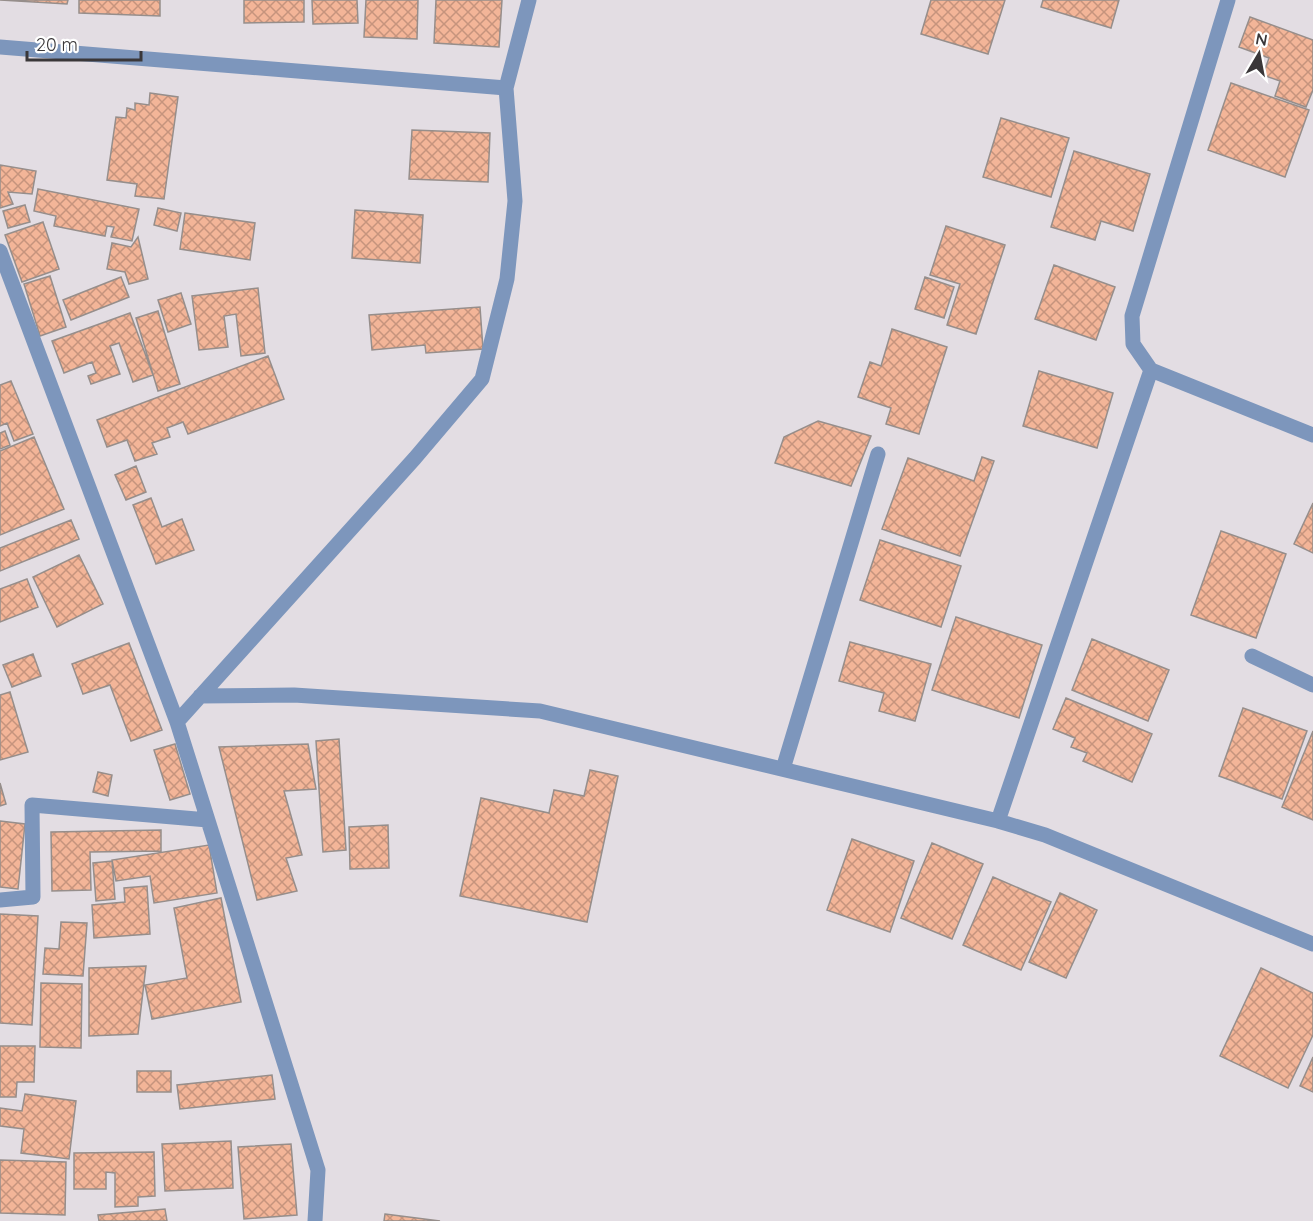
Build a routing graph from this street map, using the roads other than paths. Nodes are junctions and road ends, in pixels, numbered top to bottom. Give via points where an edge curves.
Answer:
1 (529, 0) edge
2 (1228, 0) edge
3 (0, 47) edge
4 (506, 88) junction
5 (0, 251) edge
6 (1151, 370) junction
7 (1313, 435) edge
8 (878, 454) dead end
9 (1252, 656) dead end
10 (1313, 685) edge
11 (200, 696) junction
12 (177, 722) junction
13 (783, 769) junction
14 (208, 820) junction
15 (998, 820) junction
16 (0, 900) edge
17 (1313, 944) edge
18 (315, 1221) edge

1 - 4 street
2 - 6 street via 1132,316 1133,344
3 - 4 street
4 - 11 street via 515,201 507,279 482,379
5 - 12 street
6 - 7 street
6 - 15 street
8 - 13 street
9 - 10 street
11 - 12 street
11 - 13 street via 294,695 540,711
12 - 14 street
13 - 15 street
14 - 16 street via 32,805 33,897
14 - 18 street via 318,1170
15 - 17 street via 1045,835

